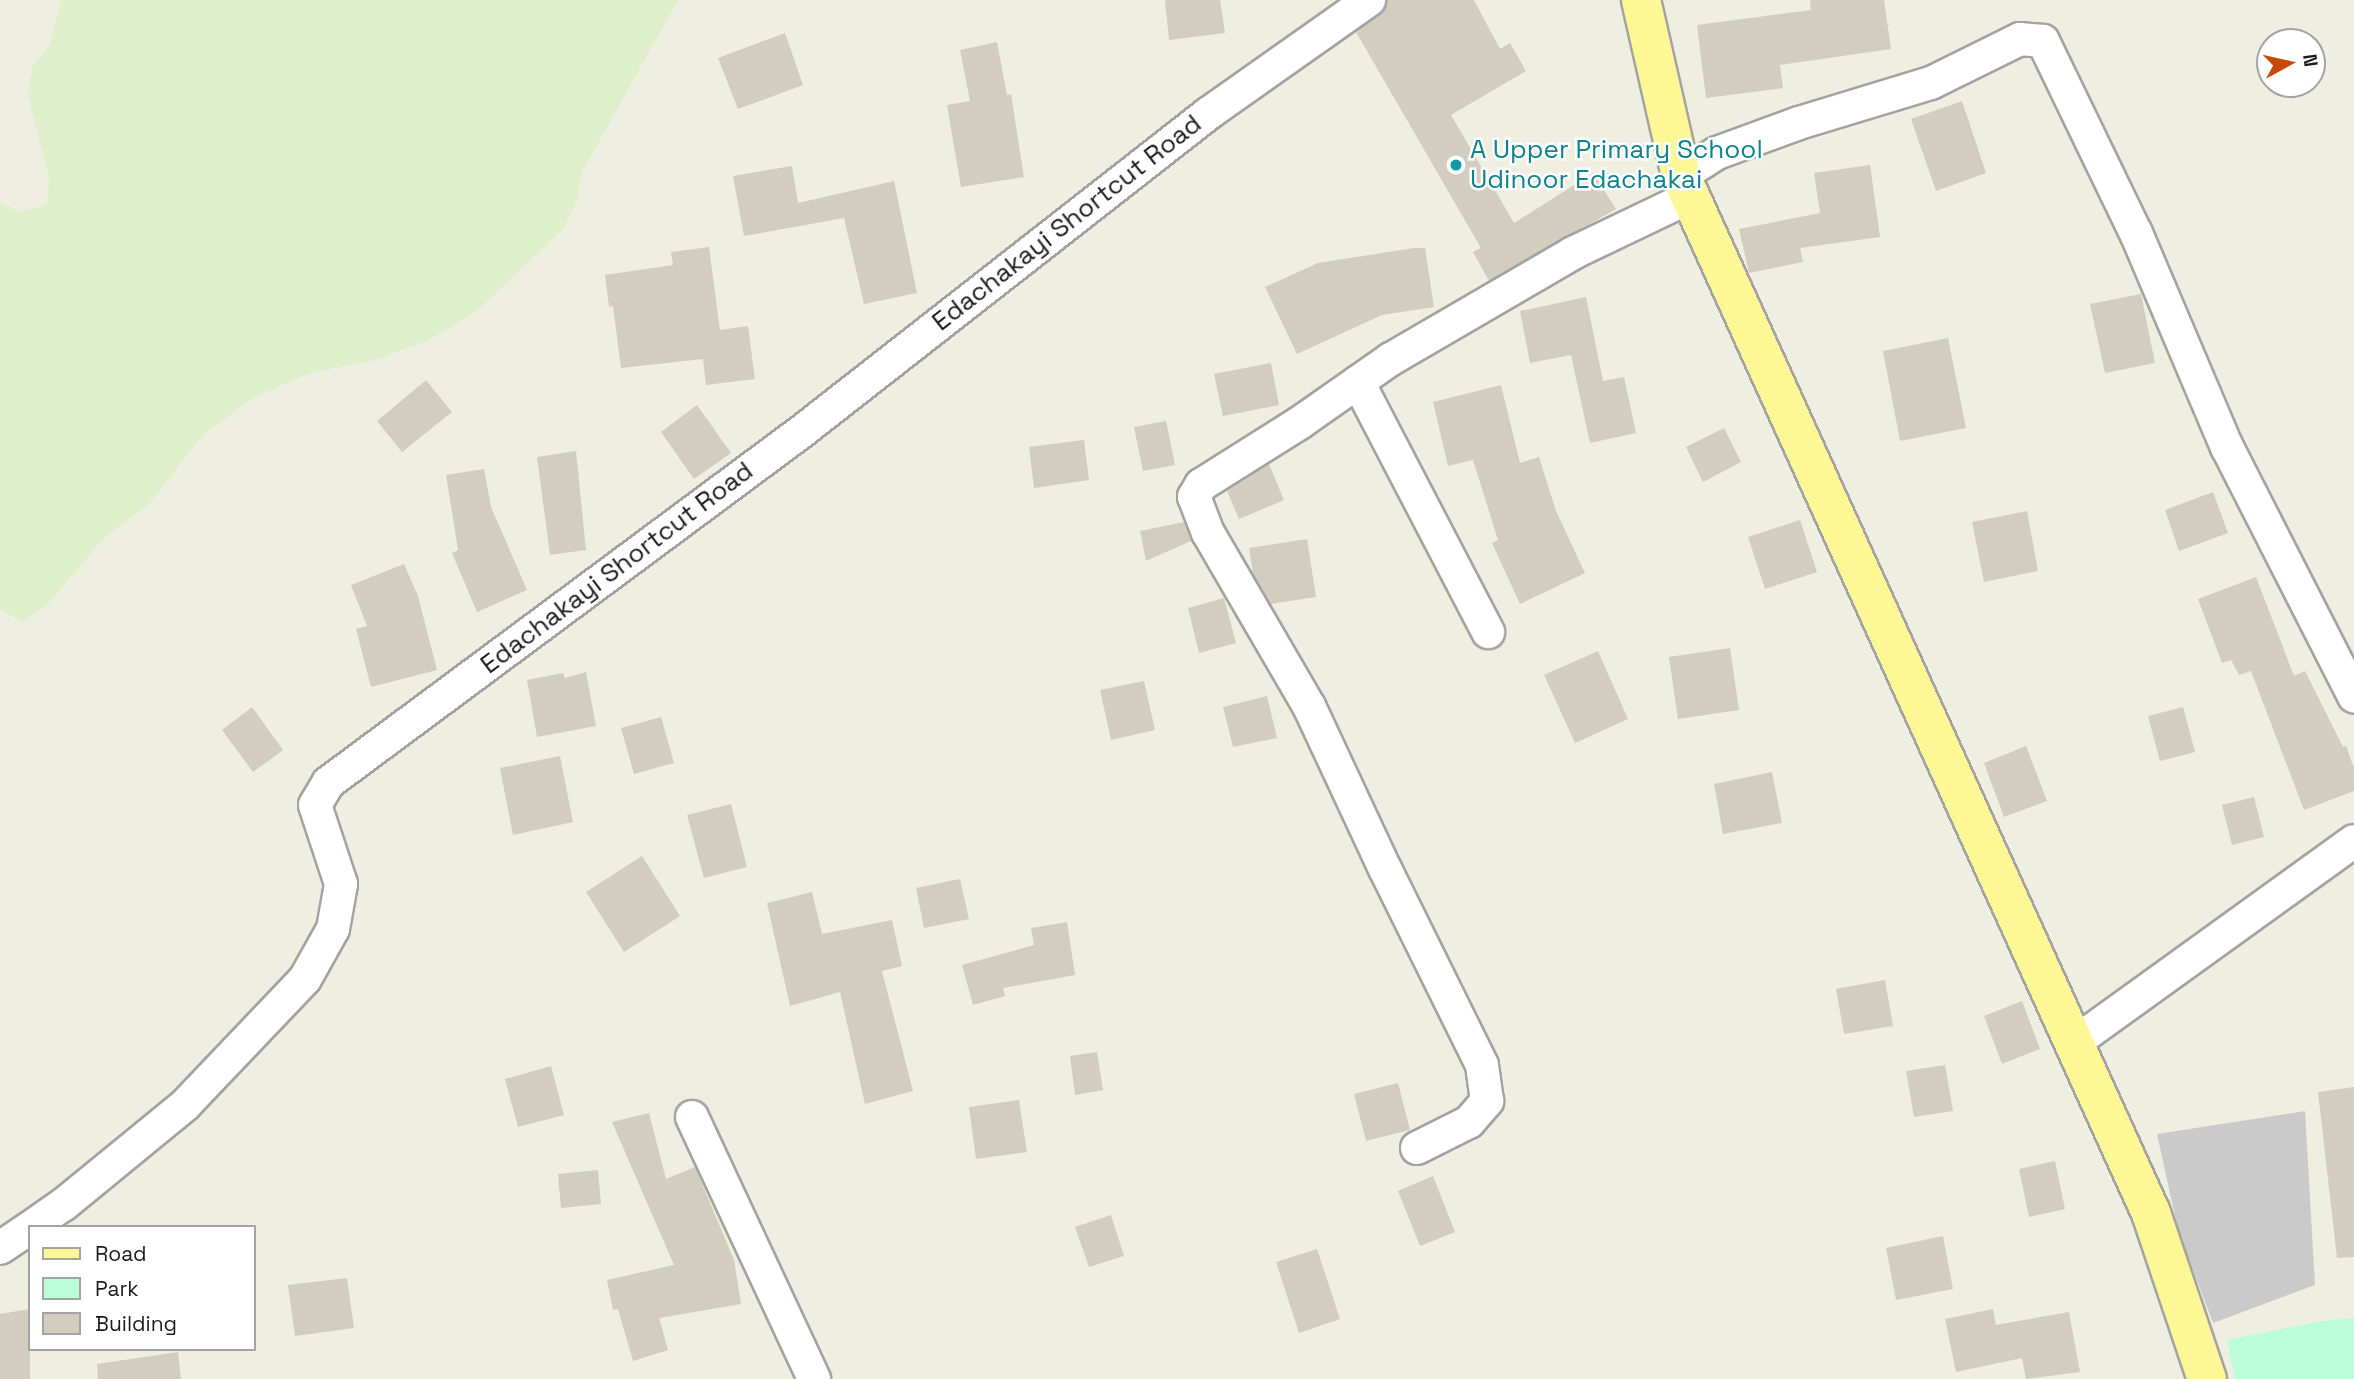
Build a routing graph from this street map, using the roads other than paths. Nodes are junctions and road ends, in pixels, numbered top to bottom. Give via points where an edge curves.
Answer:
1 (1369, 0) edge
2 (1642, 0) edge
3 (1686, 186) junction
4 (1358, 382) junction
5 (1488, 632) dead end
6 (2354, 696) edge
7 (2354, 841) edge
8 (2074, 1043) junction
9 (692, 1117) dead end
10 (1416, 1148) dead end
11 (33, 1225) edge
12 (28, 1228) edge
13 (0, 1248) edge
14 (814, 1379) edge
15 (2207, 1379) edge

1 - 11 street, Edachakayi Shortcut Road via 1209,113 800,432 328,783 315,805 341,884 333,929 305,979 185,1105
2 - 3 main road
3 - 4 street
3 - 6 street via 1717,153 1931,83 2021,40 2043,41 2136,233 2227,447
3 - 8 main road
4 - 5 street
4 - 10 street via 1200,485 1194,497 1208,533 1310,708 1482,1065 1487,1101 1469,1122
7 - 8 street
8 - 15 main road via 2151,1213
9 - 14 street
12 - 13 street, Edachakayi Shortcut Road

